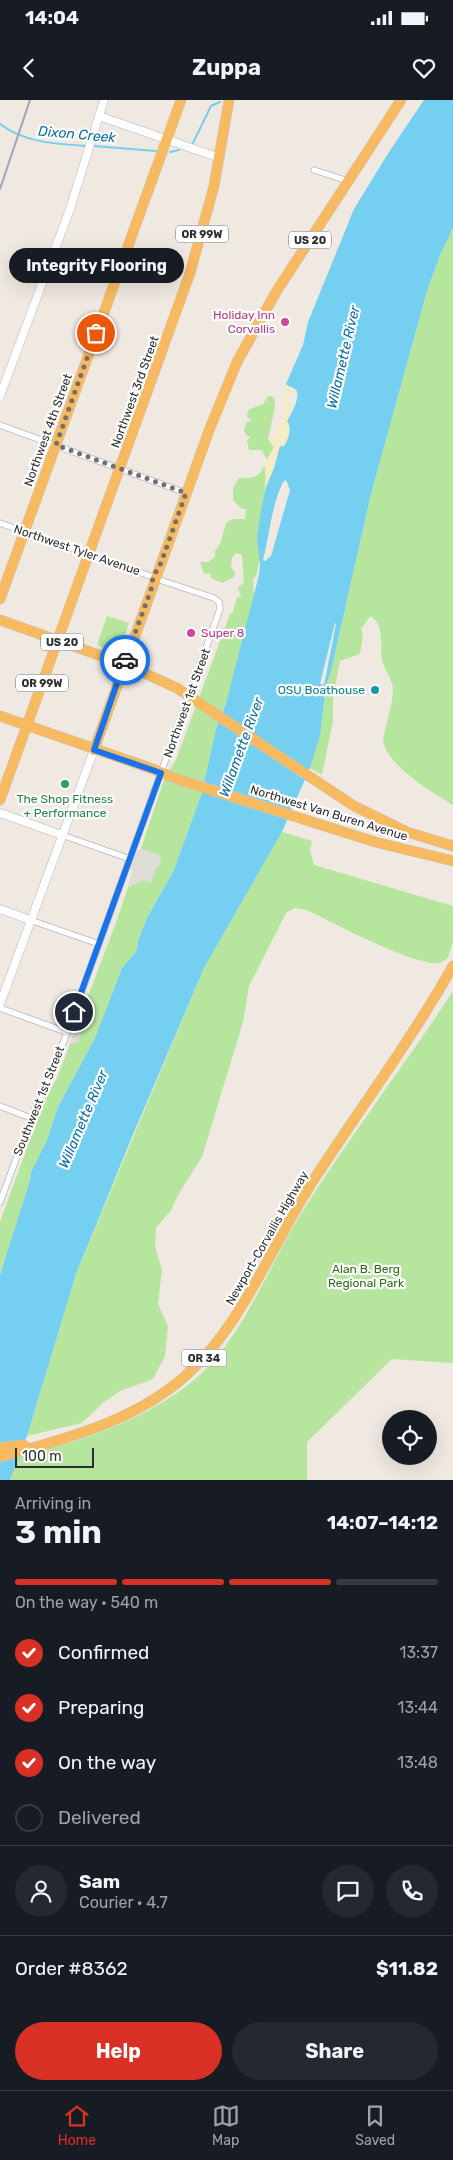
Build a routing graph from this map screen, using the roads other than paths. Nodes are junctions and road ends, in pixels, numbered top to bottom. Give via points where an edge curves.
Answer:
1 (104, 100) edge
2 (181, 100) edge
3 (229, 100) edge
4 (400, 100) edge
5 (99, 116) junction
6 (167, 140) junction
7 (220, 158) junction
8 (314, 170) dead end
9 (348, 181) junction
10 (52, 258) junction
11 (114, 281) junction
12 (0, 396) edge
13 (0, 425) edge
14 (56, 445) junction
15 (120, 469) junction
16 (186, 493) junction
17 (0, 523) edge
18 (25, 532) junction
19 (89, 554) junction
20 (155, 578) junction
21 (0, 599) edge
22 (219, 602) joint
23 (0, 620) edge
24 (58, 641) junction
25 (124, 664) junction
26 (0, 716) edge
27 (27, 726) junction
28 (94, 750) junction
29 (159, 779) junction
30 (0, 800) edge
31 (0, 813) edge
32 (62, 835) junction
33 (453, 846) edge
34 (130, 859) junction
35 (453, 861) edge
36 (0, 909) edge
37 (30, 920) junction
38 (99, 944) junction
39 (453, 966) edge
40 (0, 1006) edge
41 (66, 1032) junction
42 (0, 1106) edge
43 (31, 1118) junction
44 (0, 1202) edge
45 (65, 1438) junction
46 (0, 1450) edge
47 (0, 1457) edge

1 - 5 street
2 - 6 highway, Northwest 4th Street
3 - 7 highway, Northwest 3rd Street / OR 99W
4 - 9 highway, US 20
5 - 6 street
5 - 10 street
6 - 7 street
6 - 11 highway, Northwest 4th Street
7 - 15 highway, Northwest 3rd Street / OR 99W via 190,273
8 - 9 street
9 - 16 highway, US 20 via 263,314 227,385
10 - 11 street
10 - 12 street
11 - 14 highway, Northwest 4th Street
13 - 14 street
14 - 15 street
14 - 18 highway, Northwest 4th Street
15 - 16 street
15 - 19 highway, Northwest 3rd Street / OR 99W
16 - 20 highway, US 20
17 - 18 street, Northwest Tyler Avenue
18 - 19 street, Northwest Tyler Avenue
18 - 21 highway, Northwest 4th Street
19 - 20 street, Northwest Tyler Avenue
19 - 24 highway, Northwest 3rd Street / OR 99W
20 - 22 street, Northwest Tyler Avenue
20 - 25 highway, US 20
22 - 29 street, Northwest 1st Street via 220,612
23 - 24 highway, US 20
24 - 25 highway, US 20
24 - 27 highway, Northwest 3rd Street / OR 99W
25 - 28 highway, US 20
25 - 33 highway, US 20, bridge via 177,688 354,806 407,832
26 - 27 highway, Northwest Van Buren Avenue
27 - 28 highway, Northwest Van Buren Avenue
27 - 30 highway, Northwest 3rd Street
28 - 29 highway, Northwest Van Buren Avenue via 126,760
28 - 32 street
29 - 34 street, Northwest 1st Street
29 - 35 highway, Northwest Van Buren Avenue via 177,779 346,833
31 - 32 street
32 - 34 street
32 - 37 street
34 - 38 street, Northwest 1st Street
36 - 37 street
37 - 38 street
37 - 40 street
38 - 41 street, Southwest 1st Street
39 - 45 highway, Newport-Corvallis Highway / OR 34 via 405,1047 312,1184 250,1292 212,1349 186,1375 153,1400 112,1421
40 - 41 street
41 - 43 street, Southwest 1st Street via 53,1071
42 - 43 street
43 - 44 street, Southwest 1st Street
45 - 46 highway, OR 34
45 - 47 highway

